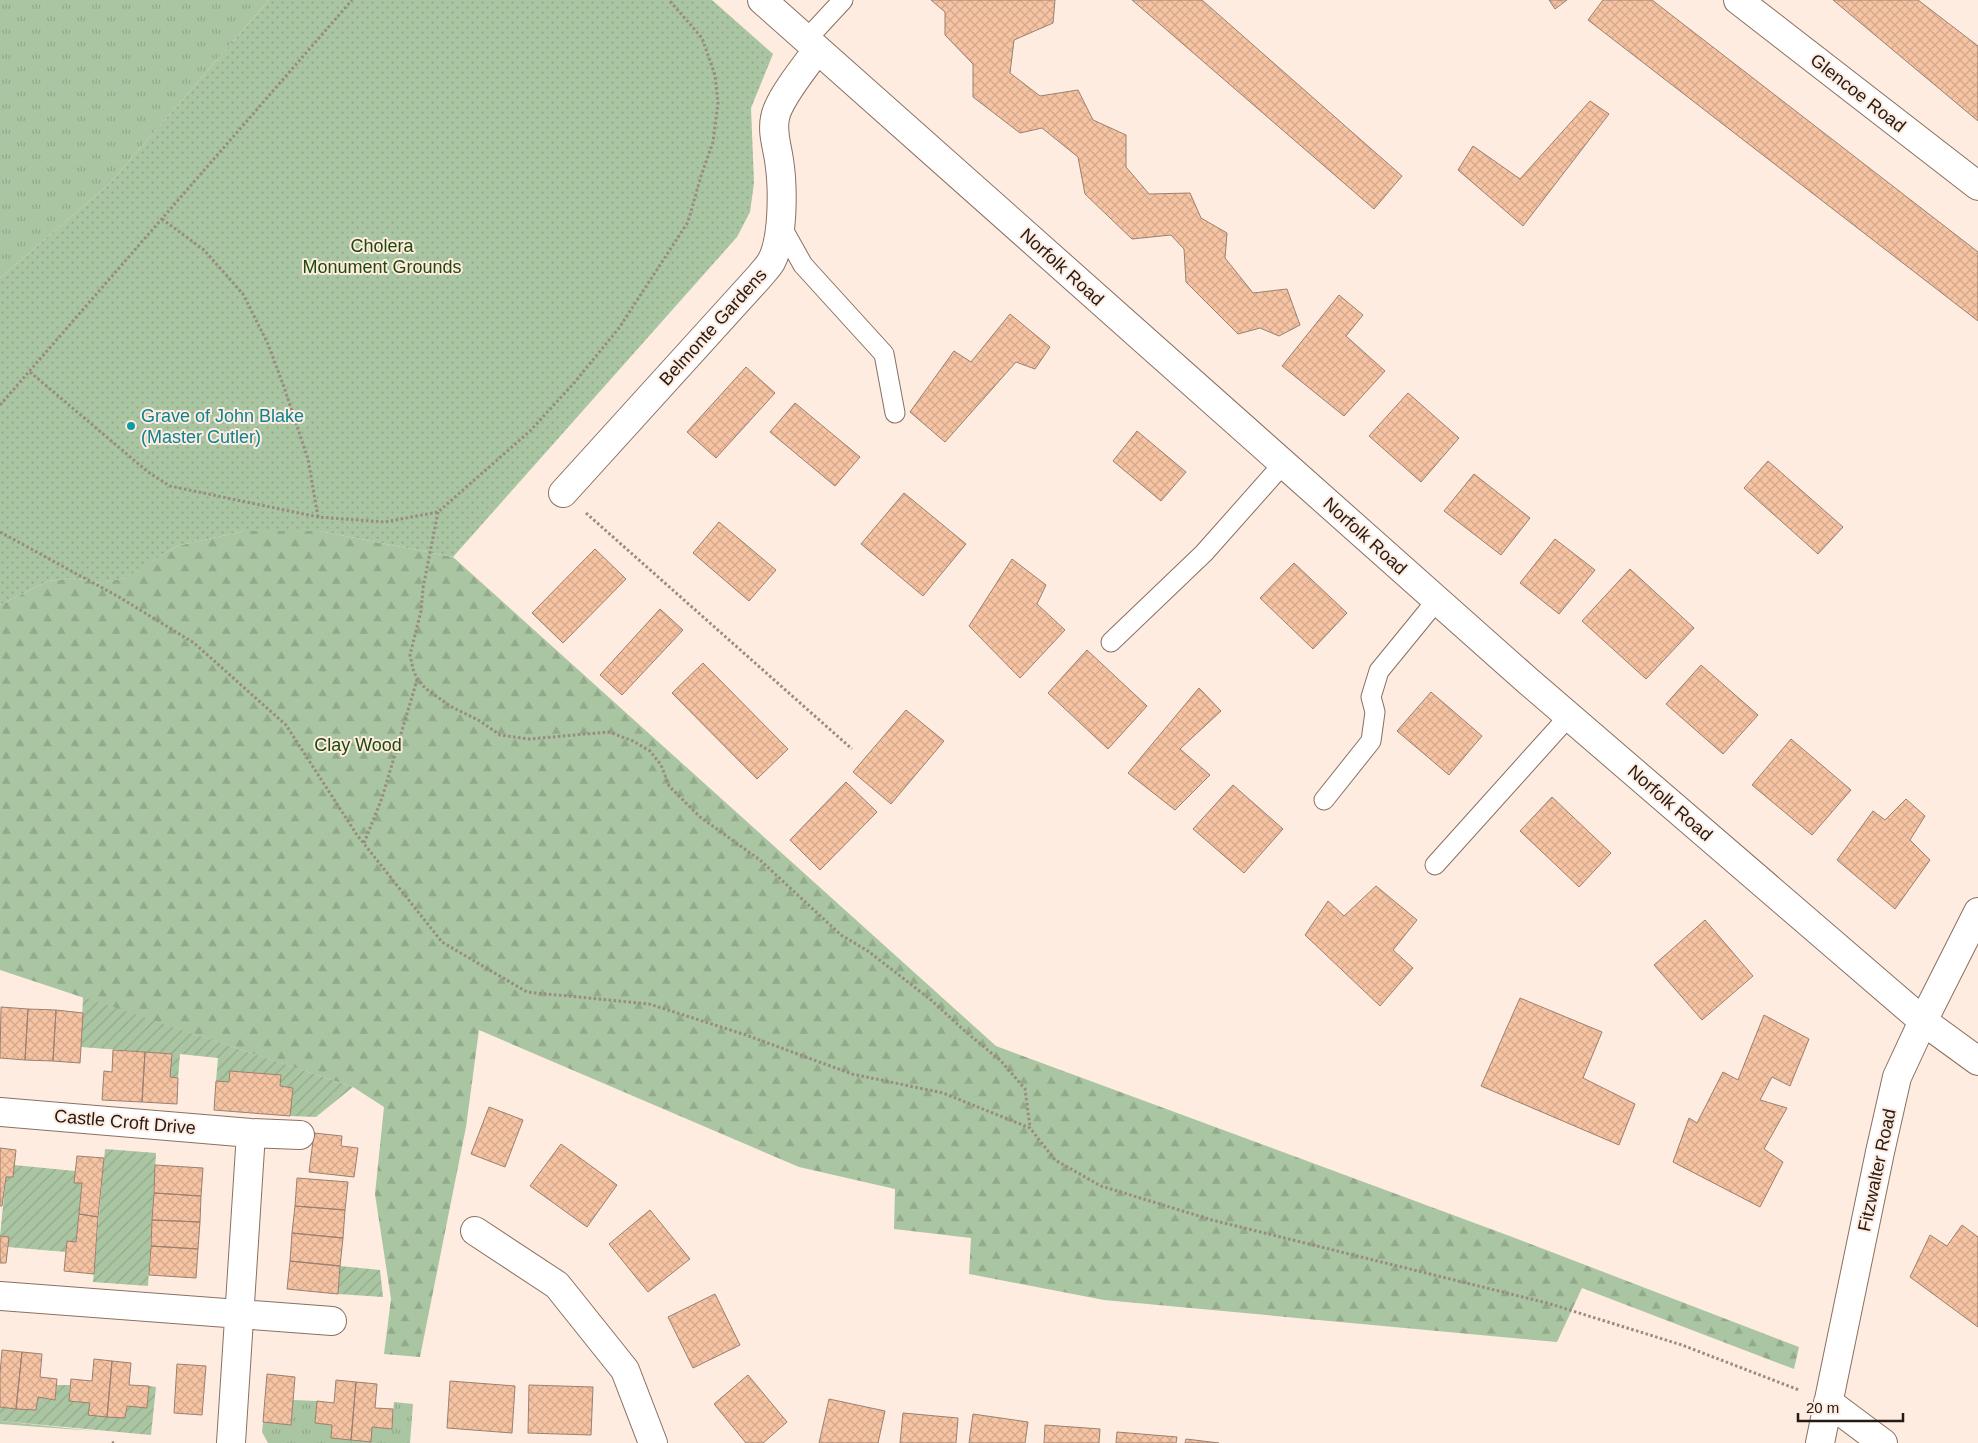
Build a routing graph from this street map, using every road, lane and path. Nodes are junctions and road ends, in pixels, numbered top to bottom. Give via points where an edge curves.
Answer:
1 (352, 0) edge
2 (668, 0) edge
3 (762, 0) edge
4 (843, 0) edge
5 (1738, 0) edge
6 (811, 45) junction
7 (1978, 186) edge
8 (162, 220) junction
9 (780, 224) junction
10 (30, 372) junction
11 (0, 405) edge
12 (895, 413) dead end
13 (1283, 464) junction
14 (563, 493) joint
15 (438, 512) junction
16 (318, 517) junction
17 (0, 532) edge
18 (1438, 600) junction
19 (1111, 642) dead end
20 (417, 679) junction
21 (1568, 716) junction
22 (852, 749) dead end
23 (1324, 800) dead end
24 (364, 843) junction
25 (1435, 865) dead end
26 (1978, 912) edge
27 (1923, 1021) junction
28 (1978, 1061) edge
29 (0, 1112) edge
30 (1030, 1128) junction
31 (251, 1133) junction
32 (300, 1135) dead end
33 (475, 1231) dead end
34 (0, 1296) edge
35 (239, 1313) junction
36 (332, 1321) dead end
37 (1828, 1402) junction
38 (231, 1443) edge
39 (653, 1443) edge
40 (1820, 1443) edge
41 (1882, 1443) edge

1 - 8 path
2 - 15 path via 702,38 715,75 718,103 713,142 688,222 619,328 574,383 530,430
3 - 6 street, Norfolk Road
4 - 6 lane
5 - 7 street, Glencoe Road
6 - 9 street, Belmonte Gardens via 775,118 774,134 782,184
6 - 13 street, Norfolk Road
8 - 10 path
8 - 16 path via 204,250 243,294 268,344 308,459
9 - 12 lane via 803,265 884,354
9 - 14 street, Belmonte Gardens via 772,261
10 - 11 path
10 - 16 path via 148,472 170,486
13 - 18 street, Norfolk Road
13 - 19 lane via 1204,553
14 - 22 path
15 - 16 path via 385,522
15 - 20 path via 423,588 422,611 410,655
17 - 24 path via 119,597 194,643 286,725
18 - 21 street, Norfolk Road
18 - 23 lane via 1379,671 1371,697 1375,712 1371,741
20 - 24 path via 382,798
20 - 30 path via 450,706 500,735 529,739 609,732 650,751 661,765 669,786 700,817 760,860 841,935 931,1000 1001,1061 1025,1089
21 - 25 lane
21 - 27 street, Norfolk Road
24 - 30 path via 442,942 527,992 648,1004 852,1074 943,1093
26 - 27 street, Fitzwalter Road
27 - 28 street, Norfolk Road
27 - 37 street, Fitzwalter Road via 1898,1077
29 - 31 street, Castle Croft Drive
30 - 37 path via 1055,1160 1101,1186 1212,1220 1547,1303 1682,1345
31 - 32 street, Castle Croft Drive
31 - 35 street
33 - 39 street via 557,1285 625,1370
34 - 35 street
35 - 36 street
35 - 38 street
37 - 40 street, Fitzwalter Road
37 - 41 street

